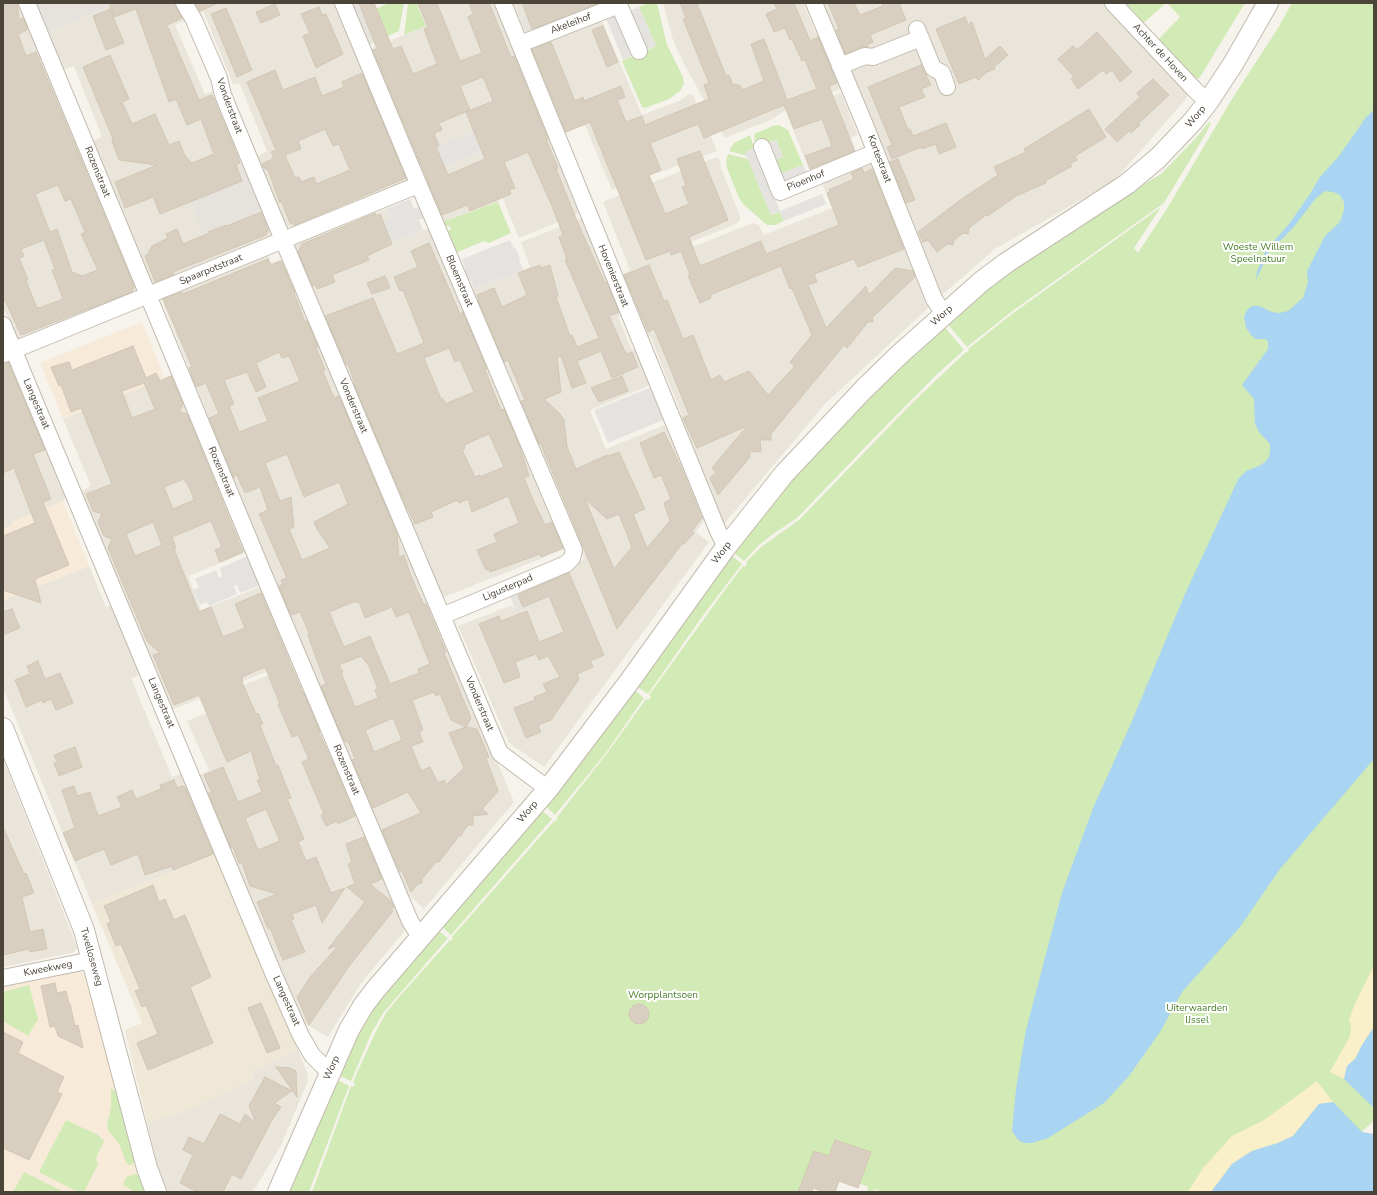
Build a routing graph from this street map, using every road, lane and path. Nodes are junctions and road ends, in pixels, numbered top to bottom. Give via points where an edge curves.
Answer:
1 (27, 3) edge
2 (184, 3) edge
3 (343, 3) edge
4 (503, 3) edge
5 (814, 3) edge
6 (1113, 3) edge
7 (1268, 3) edge
8 (520, 44) junction
9 (639, 51) dead end
10 (840, 66) junction
11 (948, 87) dead end
12 (1208, 102) junction
13 (762, 147) dead end
14 (876, 152) junction
15 (418, 185) junction
16 (283, 240) junction
17 (148, 295) junction
18 (944, 314) junction
19 (3, 325) edge
20 (8, 352) edge
21 (726, 547) junction
22 (572, 558) joint
23 (442, 616) junction
24 (3, 728) edge
25 (548, 789) junction
26 (422, 936) junction
27 (92, 960) junction
28 (3, 978) edge
29 (330, 1073) junction
30 (156, 1192) edge
31 (278, 1192) edge

1 - 17 street, Rozenstraat
2 - 16 street, Vonderstraat via 216,71 223,95
3 - 15 street, Bloemstraat
4 - 8 street, Hovenierstraat
5 - 10 street, Kortestraat
6 - 12 street, Achter de Hoven
7 - 12 street, Worp
8 - 9 street, Akeleihof via 620,4
8 - 21 street, Hovenierstraat
10 - 11 street via 864,56 873,57 919,33 933,68 942,73
10 - 14 street, Kortestraat
12 - 18 street, Worp via 1176,140 1138,176 1006,263
13 - 14 street, Pioenhof via 780,192
14 - 18 street, Kortestraat via 934,298
15 - 16 street, Spaarpotstraat
15 - 22 street, Bloemstraat via 573,546
16 - 17 street, Spaarpotstraat
16 - 23 street, Vonderstraat
17 - 20 street, Spaarpotstraat
17 - 26 street, Rozenstraat via 410,921
18 - 21 street, Worp via 864,389 803,453
19 - 20 street, Langestraat
20 - 29 street, Langestraat via 301,1036 312,1055
21 - 25 street, Worp
22 - 23 street, Ligusterpad via 566,564
23 - 25 street, Vonderstraat via 500,753
24 - 27 street, Twelloseweg via 84,930
25 - 26 street, Worp
26 - 29 street, Worp via 363,1006
27 - 28 street, Kweekweg
27 - 30 street, Twelloseweg via 147,1168
29 - 31 street, Worp

